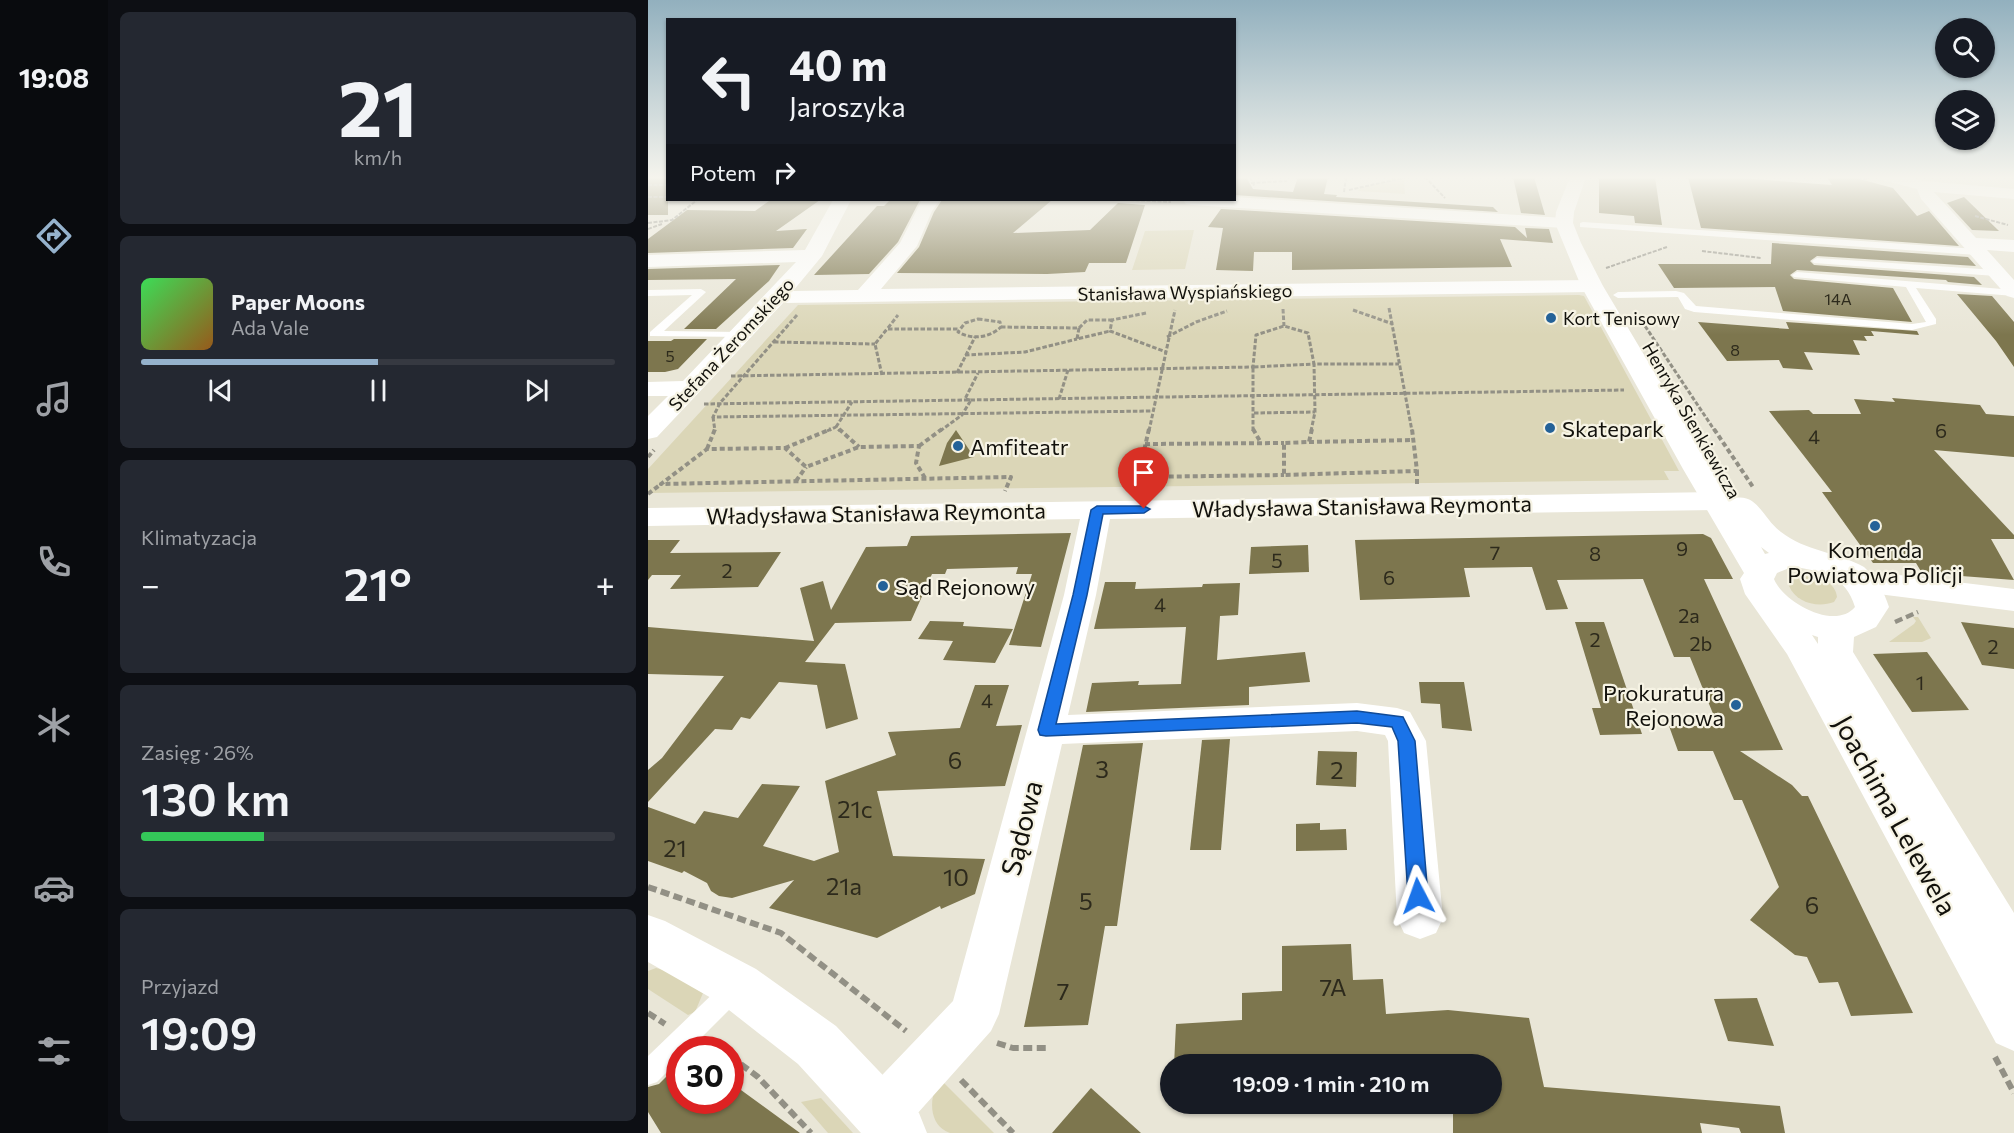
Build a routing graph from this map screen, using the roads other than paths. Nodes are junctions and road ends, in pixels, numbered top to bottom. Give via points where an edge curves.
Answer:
1 (826, 230) edge
2 (917, 230) edge
3 (1572, 230) edge
4 (1662, 230) edge
5 (1958, 230) edge
6 (2014, 246) edge
7 (1973, 247) junction
8 (812, 256) junction
9 (648, 261) edge
10 (1817, 261) dead end
11 (1996, 273) junction
12 (1797, 274) dead end
13 (1909, 284) junction
14 (1611, 292) junction
15 (2014, 292) edge
16 (648, 293) edge
17 (864, 296) junction
18 (777, 297) junction
19 (741, 335) junction
20 (689, 388) junction
21 (648, 389) edge
22 (652, 440) edge
23 (1719, 505) junction
24 (1097, 510) junction
25 (648, 517) edge
26 (1808, 558) junction
27 (1767, 589) junction
28 (2014, 600) edge
29 (1859, 604) junction
30 (2014, 610) edge
31 (1046, 730) junction
32 (1419, 918) dead end
33 (651, 944) edge
34 (2014, 957) edge
35 (738, 986) junction
36 (2003, 1038) edge
37 (648, 1073) edge
38 (891, 1124) edge

1 - 8 street, Stefana Żeromskiego
2 - 17 street via 908,246
3 - 14 street, Henryka Sienkiewicza via 1571,243
4 - 7 lane
5 - 7 street
6 - 7 street
7 - 11 street
8 - 9 street
8 - 18 street, Stefana Żeromskiego
10 - 11 lane
11 - 15 street
12 - 13 lane
13 - 14 lane via 1931,324 1912,327 1694,309 1681,295
13 - 15 lane
14 - 17 street, Stanisława Wyspiańskiego
14 - 23 street, Henryka Sienkiewicza
14 - 26 street, Henryka Sienkiewicza via 1665,370 1752,522 1782,549
16 - 19 lane via 701,292 654,334
17 - 18 street, Stanisława Wyspiańskiego
18 - 19 street, Stefana Żeromskiego
19 - 20 street, Stefana Żeromskiego
20 - 21 street
20 - 22 street, Stefana Żeromskiego
23 - 24 street, Władysława Stanisława Reymonta
23 - 27 street, Henryka Sienkiewicza
24 - 25 street, Władysława Stanisława Reymonta
24 - 31 street, Sądowa
26 - 27 street via 1772,561
26 - 29 street via 1838,567
27 - 29 street via 1790,616 1829,627
27 - 36 street, Joachima Lelewela via 1803,650
28 - 29 street via 1878,584
29 - 30 street
29 - 34 street, Joachima Lelewela via 1837,631 1834,652
31 - 32 street via 1357,717 1397,722 1407,741
31 - 38 street, Sądowa via 974,1014 936,1055
33 - 35 street
35 - 37 lane
35 - 38 street via 817,1045

